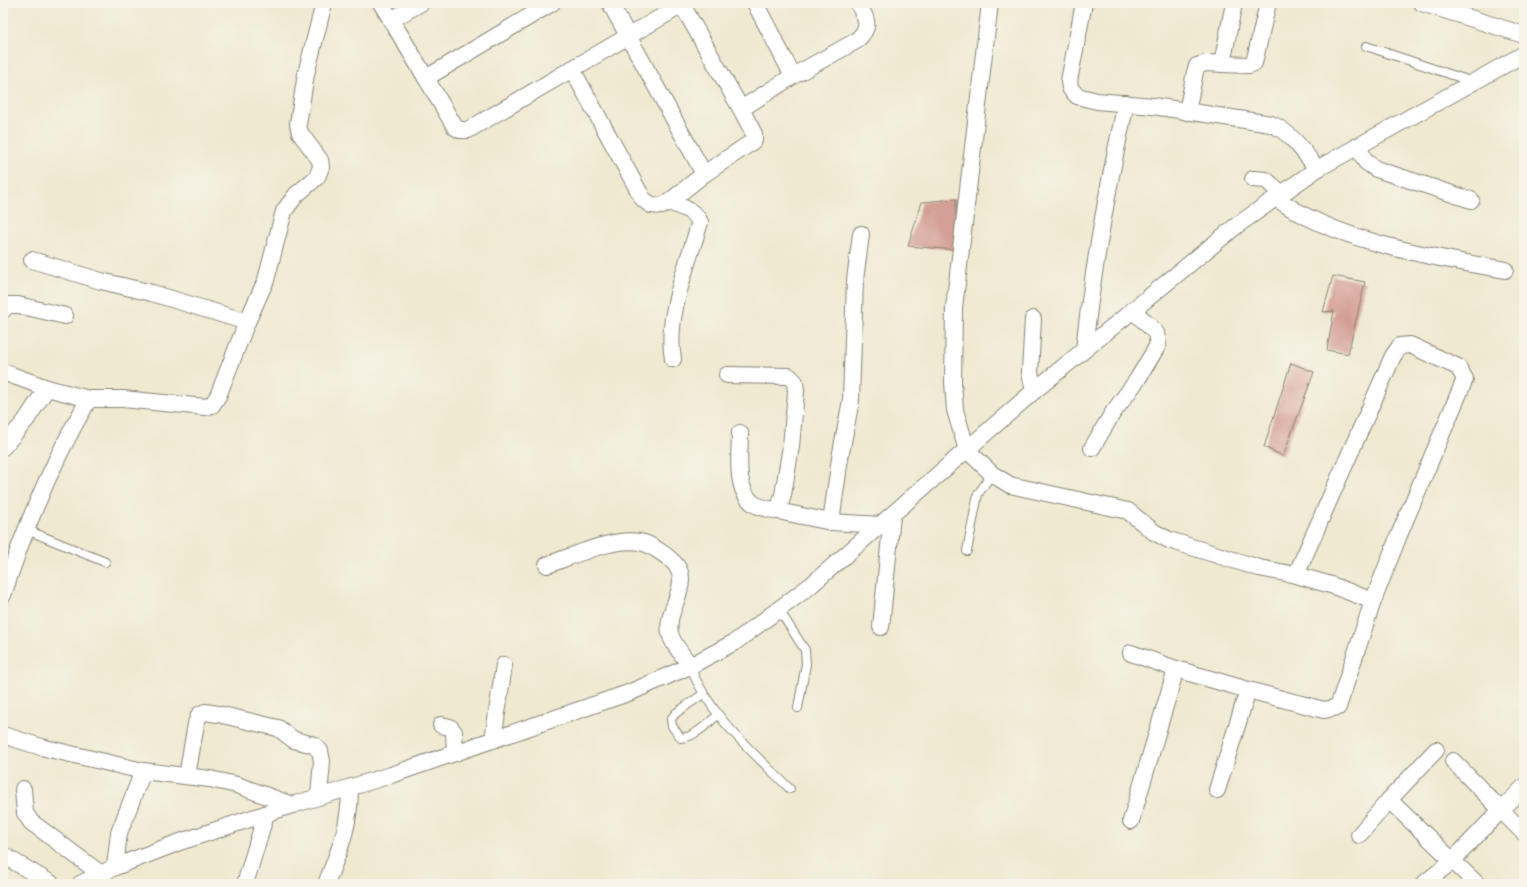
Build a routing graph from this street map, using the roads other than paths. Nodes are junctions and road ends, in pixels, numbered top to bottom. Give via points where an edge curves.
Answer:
1 (324, 3) edge
2 (381, 3) edge
3 (421, 3) edge
4 (552, 3) edge
5 (610, 3) edge
6 (755, 3) edge
7 (858, 3) edge
8 (990, 3) edge
9 (1084, 3) edge
10 (1234, 3) edge
11 (1268, 3) edge
12 (1422, 3) edge
13 (682, 4) edge
14 (391, 20) junction
15 (1524, 35) edge
16 (629, 37) junction
17 (1366, 46) dead end
18 (1524, 54) edge
19 (1222, 64) junction
20 (572, 69) junction
21 (793, 76) junction
22 (426, 78) junction
23 (1474, 82) junction
24 (1126, 103) junction
25 (741, 109) junction
26 (1187, 112) junction
27 (1357, 146) junction
28 (1317, 169) junction
29 (704, 174) junction
30 (1254, 179) dead end
31 (1279, 196) junction
32 (1471, 200) dead end
33 (669, 202) junction
34 (860, 234) dead end
35 (32, 260) dead end
36 (1505, 270) dead end
37 (3, 310) edge
38 (1133, 310) junction
39 (65, 316) dead end
40 (1033, 319) dead end
41 (247, 322) junction
42 (1084, 350) junction
43 (673, 359) dead end
44 (3, 372) edge
45 (727, 375) dead end
46 (47, 388) junction
47 (1034, 391) junction
48 (89, 399) junction
49 (740, 433) dead end
50 (3, 447) edge
51 (1092, 448) dead end
52 (967, 450) junction
53 (992, 474) junction
54 (778, 511) junction
55 (886, 520) junction
56 (831, 522) junction
57 (28, 530) junction
58 (967, 551) dead end
59 (105, 562) dead end
60 (547, 565) dead end
61 (1296, 575) junction
62 (3, 594) edge
63 (1374, 601) junction
64 (779, 610) junction
65 (881, 627) dead end
66 (1131, 653) dead end
67 (504, 665) dead end
68 (690, 666) junction
69 (1176, 669) junction
70 (1248, 690) junction
71 (703, 694) junction
72 (798, 708) dead end
73 (718, 715) junction
74 (441, 725) dead end
75 (3, 735) edge
76 (493, 740) junction
77 (1436, 750) dead end
78 (456, 753) junction
79 (1453, 760) dead end
80 (143, 771) junction
81 (187, 776) junction
82 (1524, 787) edge
83 (350, 788) junction
84 (790, 789) dead end
85 (23, 790) dead end
86 (1217, 790) dead end
87 (320, 796) junction
88 (1389, 800) junction
89 (292, 804) junction
90 (1501, 810) junction
91 (266, 814) junction
92 (1131, 821) dead end
93 (1524, 833) edge
94 (1359, 835) dead end
95 (3, 855) edge
96 (1452, 861) junction
97 (115, 867) junction
98 (100, 874) junction
99 (1425, 883) dead end
100 (52, 884) edge
101 (80, 884) edge
102 (245, 884) edge
103 (326, 884) edge
104 (1477, 884) edge

1 - 41 street via 306,74 298,124 300,133 320,160 321,167 317,177 296,195 284,211 266,280
2 - 14 street
3 - 14 street
4 - 22 street
5 - 16 street
6 - 21 street
7 - 21 street via 868,27 865,33 856,41
8 - 52 street via 954,308 955,410
9 - 24 street via 1069,81 1070,88 1077,96
10 - 19 street
11 - 19 street via 1254,63
12 - 15 street
13 - 16 street
13 - 25 street
14 - 22 street
16 - 20 street
16 - 29 street
17 - 23 lane
18 - 23 street
19 - 26 street via 1206,63 1198,66
20 - 22 street via 468,130 455,127
20 - 33 street via 643,200 651,205 662,206
21 - 25 street
23 - 27 street
24 - 26 street
24 - 42 street via 1108,181
25 - 29 street via 754,134 754,140
26 - 28 street via 1270,124 1280,128
27 - 28 street
27 - 32 street via 1366,162 1376,169
28 - 31 street
29 - 33 street
30 - 31 street via 1266,180
31 - 36 street via 1317,221 1345,234 1423,254
31 - 38 street via 1236,226
33 - 43 street via 697,215 700,222 675,312 671,338
34 - 56 street via 854,296 851,400
35 - 41 street
37 - 39 street via 8,305 18,305
38 - 42 street
38 - 51 street via 1156,333 1158,345 1138,380 1112,414
40 - 47 street via 1030,372
41 - 48 street via 218,396 212,405 205,407 123,399
42 - 47 street
44 - 46 street
45 - 54 street via 790,376 795,382 791,446
46 - 48 street
46 - 50 street via 33,411
47 - 52 street
48 - 57 street via 63,444
49 - 54 street via 741,482 746,496 754,504
52 - 53 street
52 - 55 street
53 - 58 lane via 978,494
53 - 61 street via 1010,485 1128,511 1154,532 1169,540 1259,568
54 - 56 street
55 - 56 street
55 - 64 street
55 - 65 street
57 - 59 lane
57 - 62 street
60 - 68 street via 610,544 628,542 644,543 672,560 679,569 681,579 669,632
61 - 63 street
61 - 63 street via 1393,356 1400,346 1410,346 1458,367 1465,379
63 - 70 street via 1338,707 1324,710
64 - 68 street via 735,642
64 - 72 lane via 805,650 806,664
66 - 69 street
67 - 76 street
68 - 71 lane
68 - 76 street via 631,692
69 - 70 street
69 - 92 street
70 - 86 street
71 - 73 lane
71 - 73 lane via 676,713 671,719 672,726 681,738 686,737
73 - 84 lane
74 - 78 street via 454,732
75 - 80 street via 41,747
76 - 78 street
77 - 88 street
78 - 83 street
79 - 90 street
80 - 81 street
80 - 97 street via 119,833
81 - 87 street via 196,724 199,715 206,712 278,728 294,740 314,745 320,751 322,760
81 - 89 street via 237,785
82 - 90 street
83 - 87 street
83 - 103 street via 347,830
85 - 98 street via 24,813 31,822
87 - 89 street
88 - 94 street
88 - 96 street
89 - 91 street
90 - 93 street
90 - 96 street
91 - 97 street via 177,843
91 - 102 street
95 - 100 street
96 - 99 street
96 - 104 street
97 - 98 street
98 - 101 street

